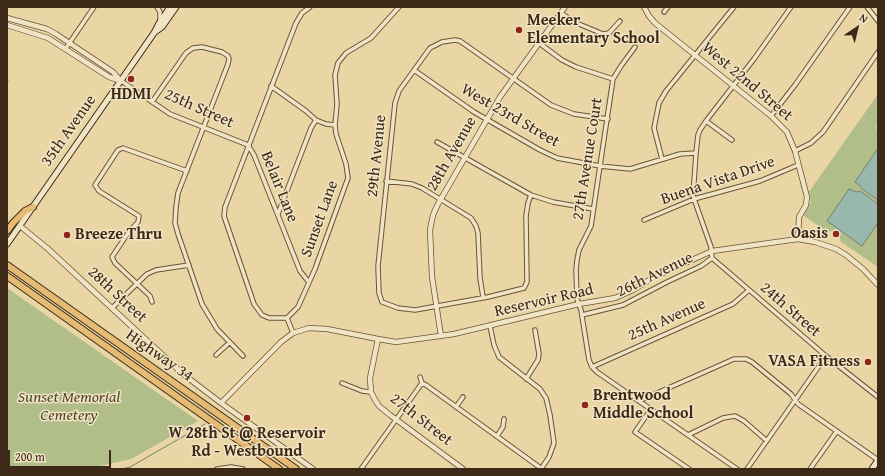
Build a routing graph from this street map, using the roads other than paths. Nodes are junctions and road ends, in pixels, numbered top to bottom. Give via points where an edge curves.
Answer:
1 (94, 7) edge
2 (157, 7) edge
3 (170, 7) edge
4 (176, 7) edge
5 (310, 7) edge
6 (399, 7) edge
7 (565, 7) edge
8 (644, 7) edge
9 (668, 7) edge
10 (734, 7) edge
11 (791, 7) edge
12 (850, 7) edge
13 (867, 7) edge
14 (664, 12) dead end
15 (561, 13) junction
16 (7, 18) edge
17 (160, 21) junction
18 (620, 21) dead end
19 (878, 21) edge
20 (7, 24) edge
21 (154, 33) junction
22 (69, 42) junction
23 (539, 43) junction
24 (635, 47) dead end
25 (66, 48) junction
26 (878, 52) edge
27 (695, 55) junction
28 (414, 70) junction
29 (513, 79) junction
30 (613, 79) junction
31 (120, 80) junction
32 (271, 86) junction
33 (733, 86) junction
34 (152, 102) junction
35 (771, 116) junction
36 (487, 119) junction
37 (608, 119) junction
38 (316, 120) junction
39 (706, 120) junction
40 (335, 125) junction
41 (203, 128) junction
42 (732, 140) dead end
43 (437, 142) dead end
44 (248, 145) junction
45 (795, 151) junction
46 (696, 153) junction
47 (464, 158) junction
48 (662, 159) junction
49 (798, 165) junction
50 (600, 166) junction
51 (186, 171) junction
52 (386, 181) junction
53 (531, 195) junction
54 (441, 198) junction
55 (694, 199) junction
56 (32, 207) junction
57 (593, 209) junction
58 (278, 214) junction
59 (644, 220) dead end
60 (20, 226) junction
61 (7, 231) edge
62 (798, 239) junction
63 (7, 244) edge
64 (712, 251) junction
65 (712, 258) junction
66 (7, 265) edge
67 (189, 265) junction
68 (7, 276) edge
69 (7, 280) edge
70 (308, 281) junction
71 (137, 283) junction
72 (878, 285) edge
73 (26, 290) junction
74 (749, 290) junction
75 (483, 297) junction
76 (152, 302) dead end
77 (579, 304) junction
78 (436, 306) junction
79 (112, 308) junction
80 (582, 315) junction
81 (286, 318) junction
82 (490, 326) junction
83 (535, 330) dead end
84 (293, 333) junction
85 (441, 336) junction
86 (378, 340) junction
87 (229, 343) junction
88 (216, 355) dead end
89 (243, 356) dead end
90 (826, 356) junction
91 (592, 367) junction
92 (420, 377) dead end
93 (526, 379) junction
94 (342, 383) dead end
95 (422, 383) junction
96 (371, 392) junction
97 (463, 397) dead end
98 (878, 397) edge
99 (795, 400) junction
100 (639, 401) junction
101 (220, 403) junction
102 (456, 407) junction
103 (651, 409) junction
104 (504, 419) dead end
105 (396, 420) junction
106 (837, 431) junction
107 (688, 435) junction
108 (497, 436) junction
109 (767, 441) junction
110 (878, 460) edge
111 (217, 469) edge
112 (243, 469) edge
113 (279, 469) edge
114 (296, 469) edge
115 (313, 469) edge
116 (360, 469) edge
117 (463, 469) edge
118 (541, 469) edge
119 (689, 469) edge
120 (737, 469) edge
121 (747, 469) edge
122 (810, 469) edge
123 (872, 469) edge

1 - 22 street
2 - 17 street
3 - 17 main road, 35th Avenue
4 - 21 main road, 35th Avenue via 162,27
5 - 32 street via 302,13 296,23
6 - 40 street, Sunset Lane via 371,38 346,53 338,63 335,75
7 - 15 street, 28th Avenue
8 - 27 street, West 22nd Street via 652,20
9 - 14 street
10 - 27 street
11 - 33 street
12 - 35 street
13 - 19 street
15 - 18 street via 574,22 603,34 610,33
15 - 23 street, 28th Avenue
16 - 22 street, 25th Street via 47,29
17 - 21 main road, 35th Avenue
20 - 25 street, 25th Street via 48,38
21 - 31 main road, 35th Avenue
22 - 25 street
22 - 31 street, 25th Street
23 - 29 street, 28th Avenue
23 - 30 street via 576,67
24 - 30 street, 27th Avenue Court
25 - 31 street, 25th Street via 109,77
26 - 45 street, Buena Vista Drive via 823,132 811,143
27 - 33 street, West 22nd Street
27 - 48 street via 659,103 654,128
28 - 29 street, 29th Avenue via 433,45 455,40 466,44
28 - 36 street, West 23rd Street
28 - 52 street, 29th Avenue via 394,103
29 - 36 street, 28th Avenue
29 - 37 street via 558,109
30 - 37 street, 27th Avenue Court
31 - 34 street, 25th Street
31 - 56 main road, 35th Avenue
32 - 38 street
32 - 44 street
33 - 35 street, West 22nd Street
33 - 39 street
34 - 41 street, 25th Street via 170,114
34 - 41 street via 186,53 193,48 222,52 228,56 228,64
35 - 45 street, West 22nd Street via 787,132
36 - 47 street, 28th Avenue
36 - 50 street, West 23rd Street via 549,154
37 - 50 street, 27th Avenue Court
38 - 40 street
38 - 58 street
39 - 42 street
39 - 46 street via 698,135
40 - 70 street, Sunset Lane via 348,178
41 - 44 street, 25th Street
41 - 51 street
43 - 47 street
44 - 58 street, Belair Lane
44 - 81 street via 225,206 225,222 254,304 262,315 269,318
45 - 49 street, West 22nd Street
46 - 48 street, West 23rd Street
46 - 55 street
47 - 53 street
47 - 54 street, 28th Avenue
48 - 50 street, West 23rd Street via 630,169
49 - 55 street, Buena Vista Drive via 760,181
49 - 62 street, West 22nd Street via 807,202 799,217
50 - 57 street, 27th Avenue Court
51 - 67 street via 178,193 175,223
51 - 71 street via 122,148 118,150 96,183 99,191 138,215 138,222 112,257
52 - 54 street via 414,185
52 - 78 street, 29th Avenue via 378,266 382,302 408,310
53 - 57 street
53 - 75 street via 526,216 525,287
54 - 75 street via 467,214 476,226
54 - 78 street, 28th Avenue via 433,215 430,230
55 - 59 street, Buena Vista Drive
55 - 64 street
56 - 60 main road, 35th Avenue
56 - 61 highway
57 - 77 street, 27th Avenue Court via 591,226 577,260
58 - 70 street, Belair Lane via 300,271
60 - 63 main road, 35th Avenue
60 - 79 street, 28th Street
62 - 64 street, Reservoir Road
62 - 72 street, Reservoir Road via 836,249 863,269
64 - 65 street
64 - 77 street, Reservoir Road via 620,296
65 - 74 street, 24th Street
65 - 80 street, 26th Avenue via 624,305
66 - 114 highway, Highway 34
67 - 71 street via 151,272
67 - 87 street via 202,304
68 - 73 highway, Highway 34
69 - 73 highway
70 - 81 street, Sunset Lane via 298,307
71 - 76 street via 150,296
71 - 79 street
73 - 113 highway, Highway 34
74 - 90 street, 24th Street
74 - 91 street, 25th Avenue via 733,304
75 - 78 street
77 - 80 street, 27th Avenue Court
77 - 82 street, Reservoir Road
78 - 85 street, 28th Avenue
79 - 101 street, 28th Street via 184,374
80 - 91 street, 27th Avenue Court
81 - 84 street
82 - 85 street, Reservoir Road
82 - 93 street via 499,357
83 - 93 street via 538,360
84 - 86 street, Reservoir Road via 309,328 327,329
84 - 101 street, Reservoir Road
85 - 86 street, Reservoir Road via 396,342
86 - 96 street, 27th Street via 370,374
87 - 88 street
87 - 89 street
90 - 98 street, 24th Street
90 - 99 street
91 - 100 street
92 - 95 street
93 - 118 street via 543,393 550,415 554,443
94 - 96 street via 362,392
95 - 102 street
95 - 105 street
96 - 105 street, 27th Street via 380,406
97 - 102 street
99 - 100 street via 752,362 740,358
99 - 106 street
99 - 109 street
100 - 103 street
101 - 115 street, 28th Street
102 - 108 street
103 - 107 street
103 - 119 street via 635,432
104 - 108 street via 503,427
105 - 116 street
105 - 117 street, 27th Street
106 - 110 street
106 - 122 street
107 - 109 street via 723,418 735,416
107 - 120 street
108 - 118 street
109 - 121 street
110 - 123 main road
111 - 112 street

